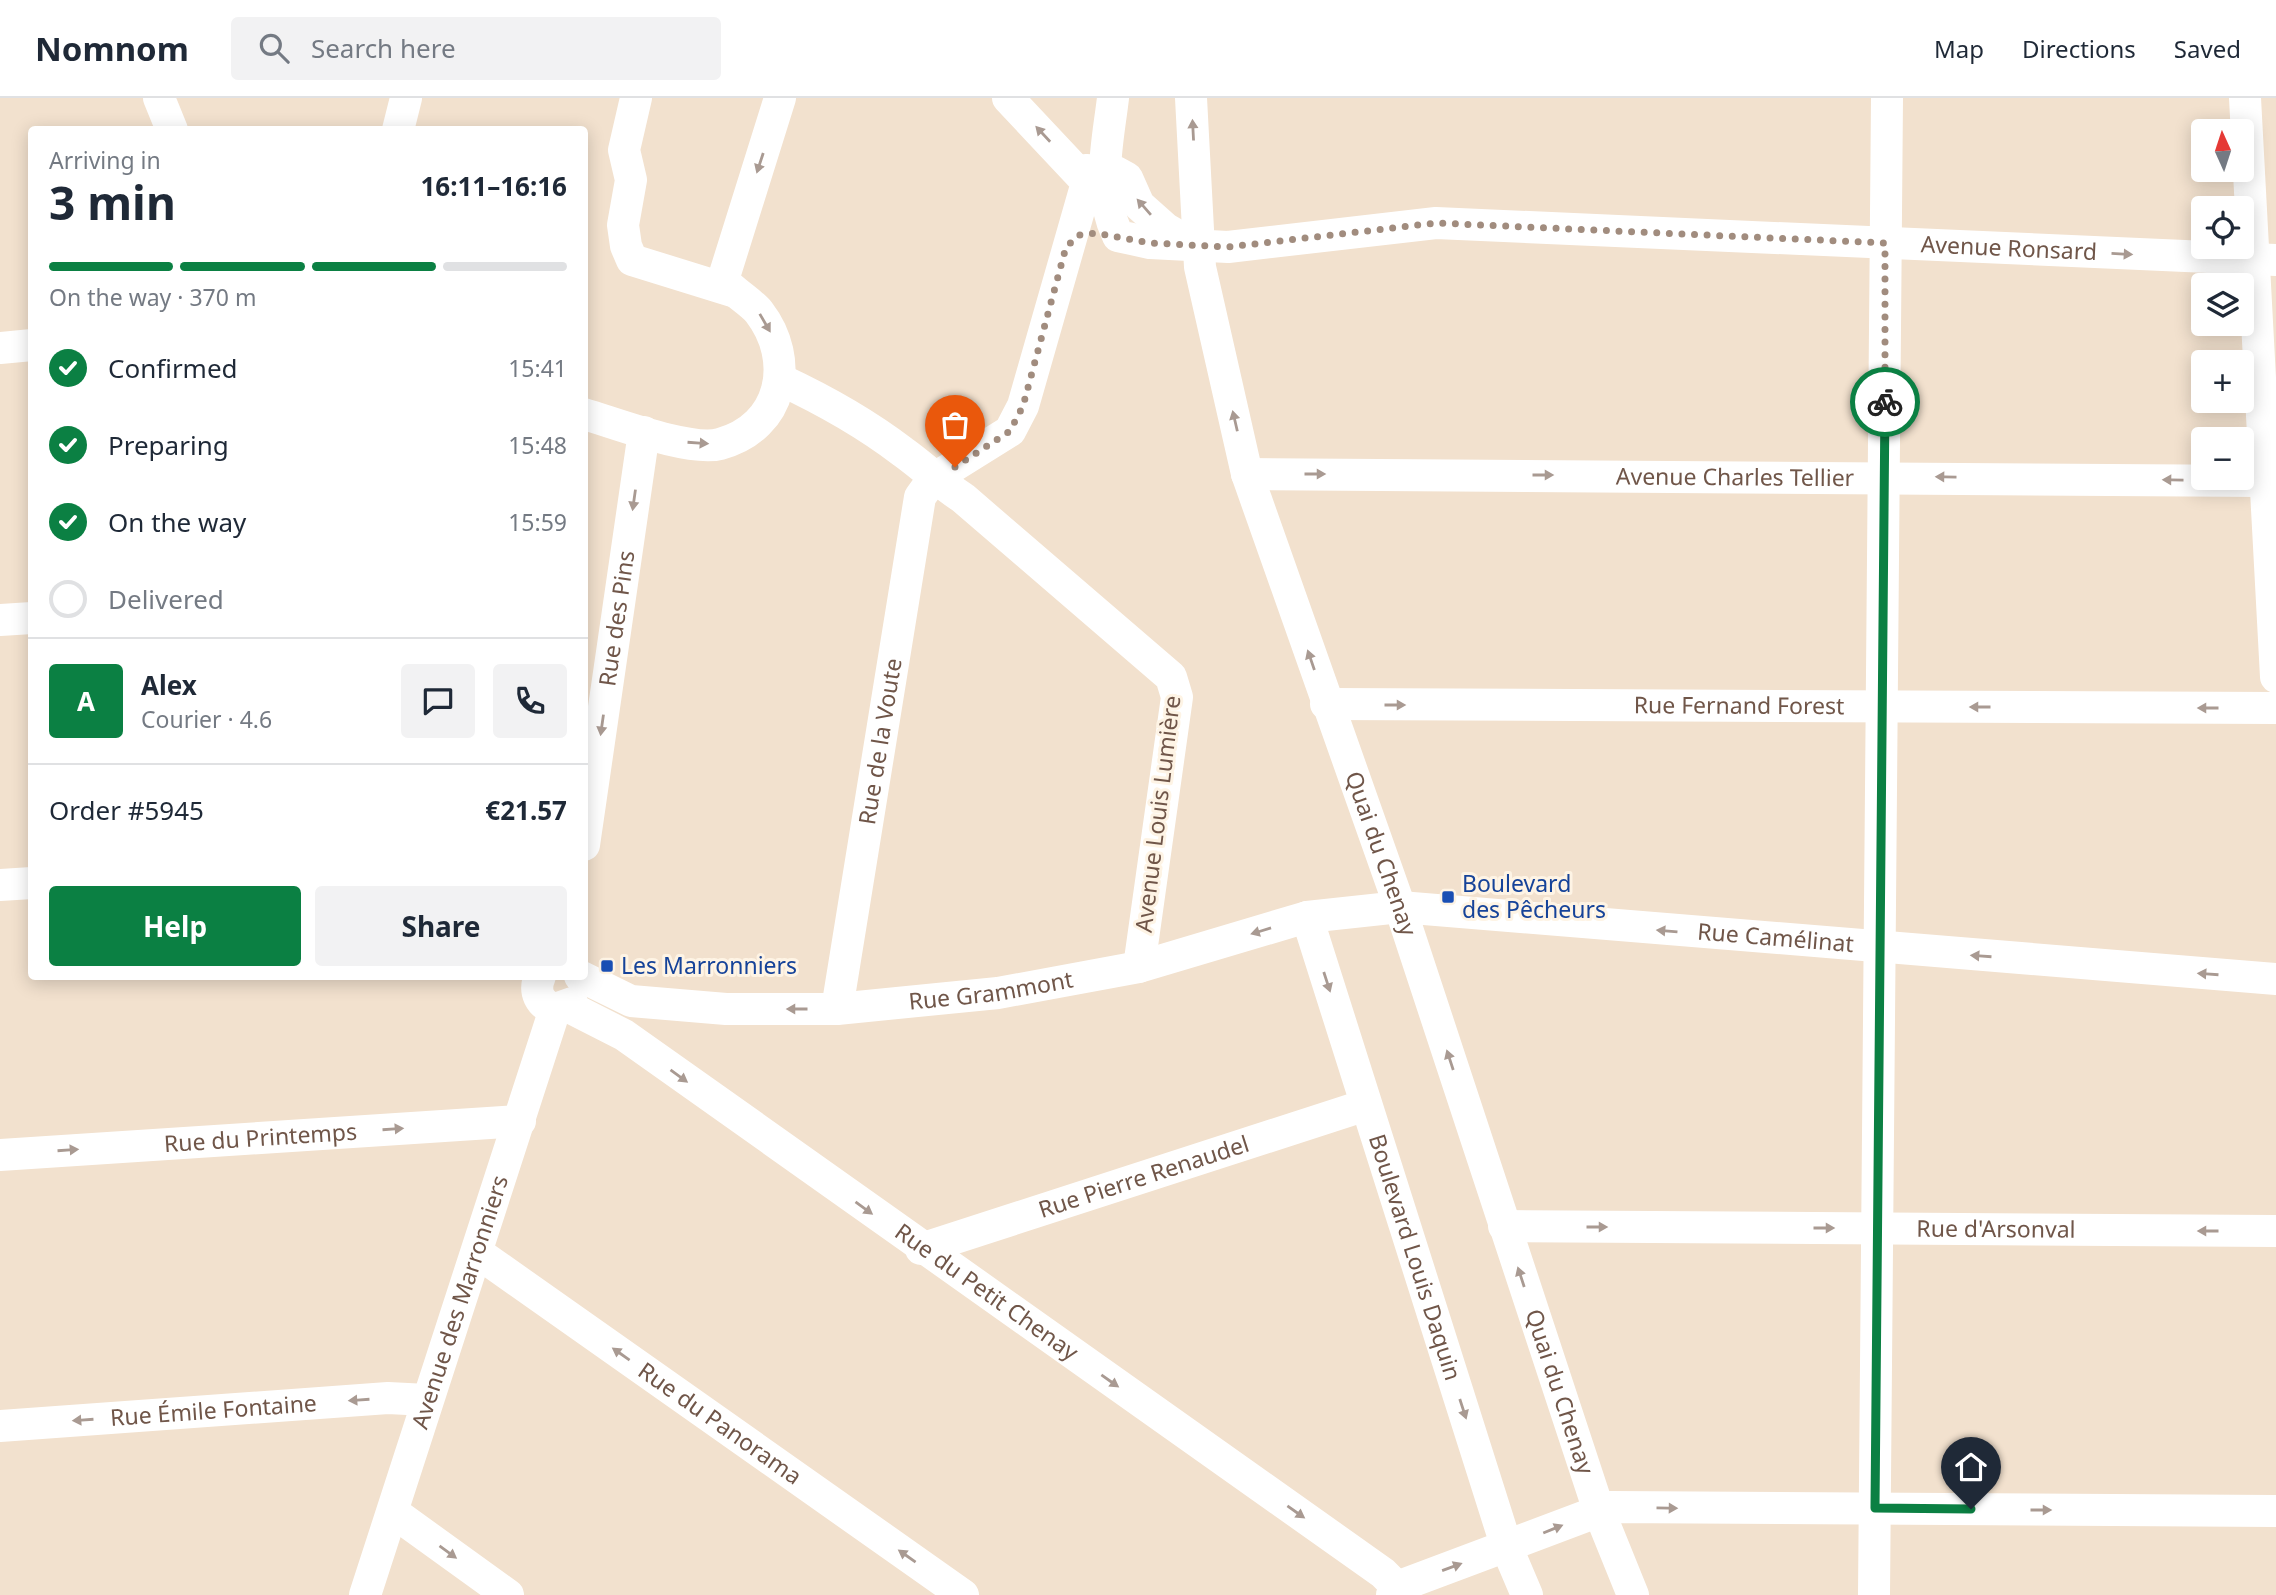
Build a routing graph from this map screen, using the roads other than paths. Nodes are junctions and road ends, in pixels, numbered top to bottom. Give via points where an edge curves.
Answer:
1 (159, 98) edge
2 (406, 98) edge
3 (635, 98) edge
4 (780, 98) edge
5 (1008, 98) edge
6 (1114, 98) edge
7 (1191, 98) edge
8 (1886, 98) edge
9 (2245, 98) edge
10 (170, 126) edge
11 (399, 126) edge
12 (1090, 171) junction
13 (1118, 236) junction
14 (1885, 243) junction
15 (1066, 247) junction
16 (1198, 247) junction
17 (2265, 259) edge
18 (727, 285) junction
19 (28, 345) edge
20 (0, 348) edge
21 (781, 380) junction
22 (588, 415) edge
23 (644, 432) junction
24 (1247, 474) junction
25 (1885, 477) junction
26 (933, 479) junction
27 (2266, 481) junction
28 (28, 618) edge
29 (0, 620) edge
30 (2276, 677) edge
31 (1326, 704) junction
32 (1883, 706) junction
33 (2276, 708) edge
34 (588, 817) edge
35 (28, 883) edge
36 (0, 885) edge
37 (1400, 907) junction
38 (1307, 917) junction
39 (1881, 949) junction
40 (1139, 967) junction
41 (2276, 979) edge
42 (540, 980) edge
43 (570, 992) edge
44 (631, 1001) junction
45 (838, 1009) junction
46 (624, 1035) junction
47 (1366, 1105) junction
48 (520, 1121) junction
49 (0, 1154) edge
50 (1504, 1226) junction
51 (1878, 1228) junction
52 (2276, 1231) edge
53 (921, 1249) junction
54 (478, 1253) junction
55 (427, 1400) junction
56 (0, 1426) edge
57 (1875, 1508) junction
58 (1599, 1511) junction
59 (2276, 1511) edge
60 (393, 1512) junction
61 (1507, 1548) junction
62 (1395, 1591) edge
63 (365, 1595) edge
64 (508, 1595) edge
65 (962, 1595) edge
66 (1527, 1595) edge
67 (1633, 1595) edge
68 (1874, 1595) edge

1 - 10 street
2 - 11 street
3 - 18 street via 624,150 631,180 623,225 625,246 632,260
4 -> 18 street
12 -> 5 street
6 - 12 street
16 -> 7 street, Quai du Chenay
8 - 14 street
9 - 17 street
12 - 13 street
12 - 15 street
16 -> 12 street via 1166,229 1139,205 1127,178 1116,172
13 - 15 street, Avenue Ronsard via 1079,235
13 - 16 street, Avenue Ronsard
14 - 16 street, Avenue Ronsard via 1436,223
14 -> 17 street, Avenue Ronsard
14 - 25 street
15 - 26 street via 1023,406 1010,431
24 -> 16 street, Quai du Chenay
17 - 27 street
18 -> 21 street via 757,309 768,327 780,351
19 - 20 street
23 -> 21 street via 684,442 719,444 755,426
21 - 26 street, Avenue Louis Lumière via 875,432
22 - 23 street
23 -> 34 street, Rue des Pins
24 -> 25 street, Avenue Charles Tellier
31 -> 24 street, Quai du Chenay
27 -> 25 street, Avenue Charles Tellier
25 - 32 street
26 - 40 street, Avenue Louis Lumière via 963,498 1171,677 1176,703
26 - 45 street, Rue de la Voute via 920,497
27 - 30 street
28 - 29 street
31 -> 32 street, Rue Fernand Forest
31 - 37 street, Quai du Chenay
33 -> 32 street, Rue Fernand Forest
32 - 39 street
35 - 36 street
37 - 38 street, Rue Grammont
39 -> 37 street, Rue Camélinat
50 -> 37 street, Quai du Chenay
38 -> 40 street, Rue Grammont
38 -> 47 street, Boulevard Louis Daquin
41 -> 39 street, Rue Camélinat
39 - 51 street
40 - 45 street, Rue Grammont via 998,993
42 - 43 street via 538,997 548,1007
43 - 44 street, Rue Grammont
43 - 46 street, Rue du Petit Chenay
43 - 48 street, Avenue des Marronniers
45 -> 44 street, Rue Grammont via 726,1009
44 - 46 street via 624,1012
46 -> 53 street, Rue du Petit Chenay
47 - 53 street, Rue Pierre Renaudel
47 -> 61 street, Boulevard Louis Daquin
49 -> 48 street, Rue du Printemps
48 - 54 street, Avenue des Marronniers
50 -> 51 street, Rue d'Arsonval
58 -> 50 street, Quai du Chenay
52 -> 51 street, Rue d'Arsonval
51 - 57 street
53 -> 62 street, Rue du Petit Chenay via 1383,1573
54 - 55 street, Avenue des Marronniers
65 -> 54 street, Rue du Panorama
55 -> 56 street, Rue Émile Fontaine via 388,1398
55 - 60 street, Avenue des Marronniers
58 -> 57 street via 1610,1507
57 -> 59 street
57 - 68 street
61 -> 58 street
58 - 67 street, Quai du Chenay
60 - 63 street, Avenue des Marronniers
60 -> 64 street
62 -> 61 street
61 - 66 street, Boulevard Louis Daquin

